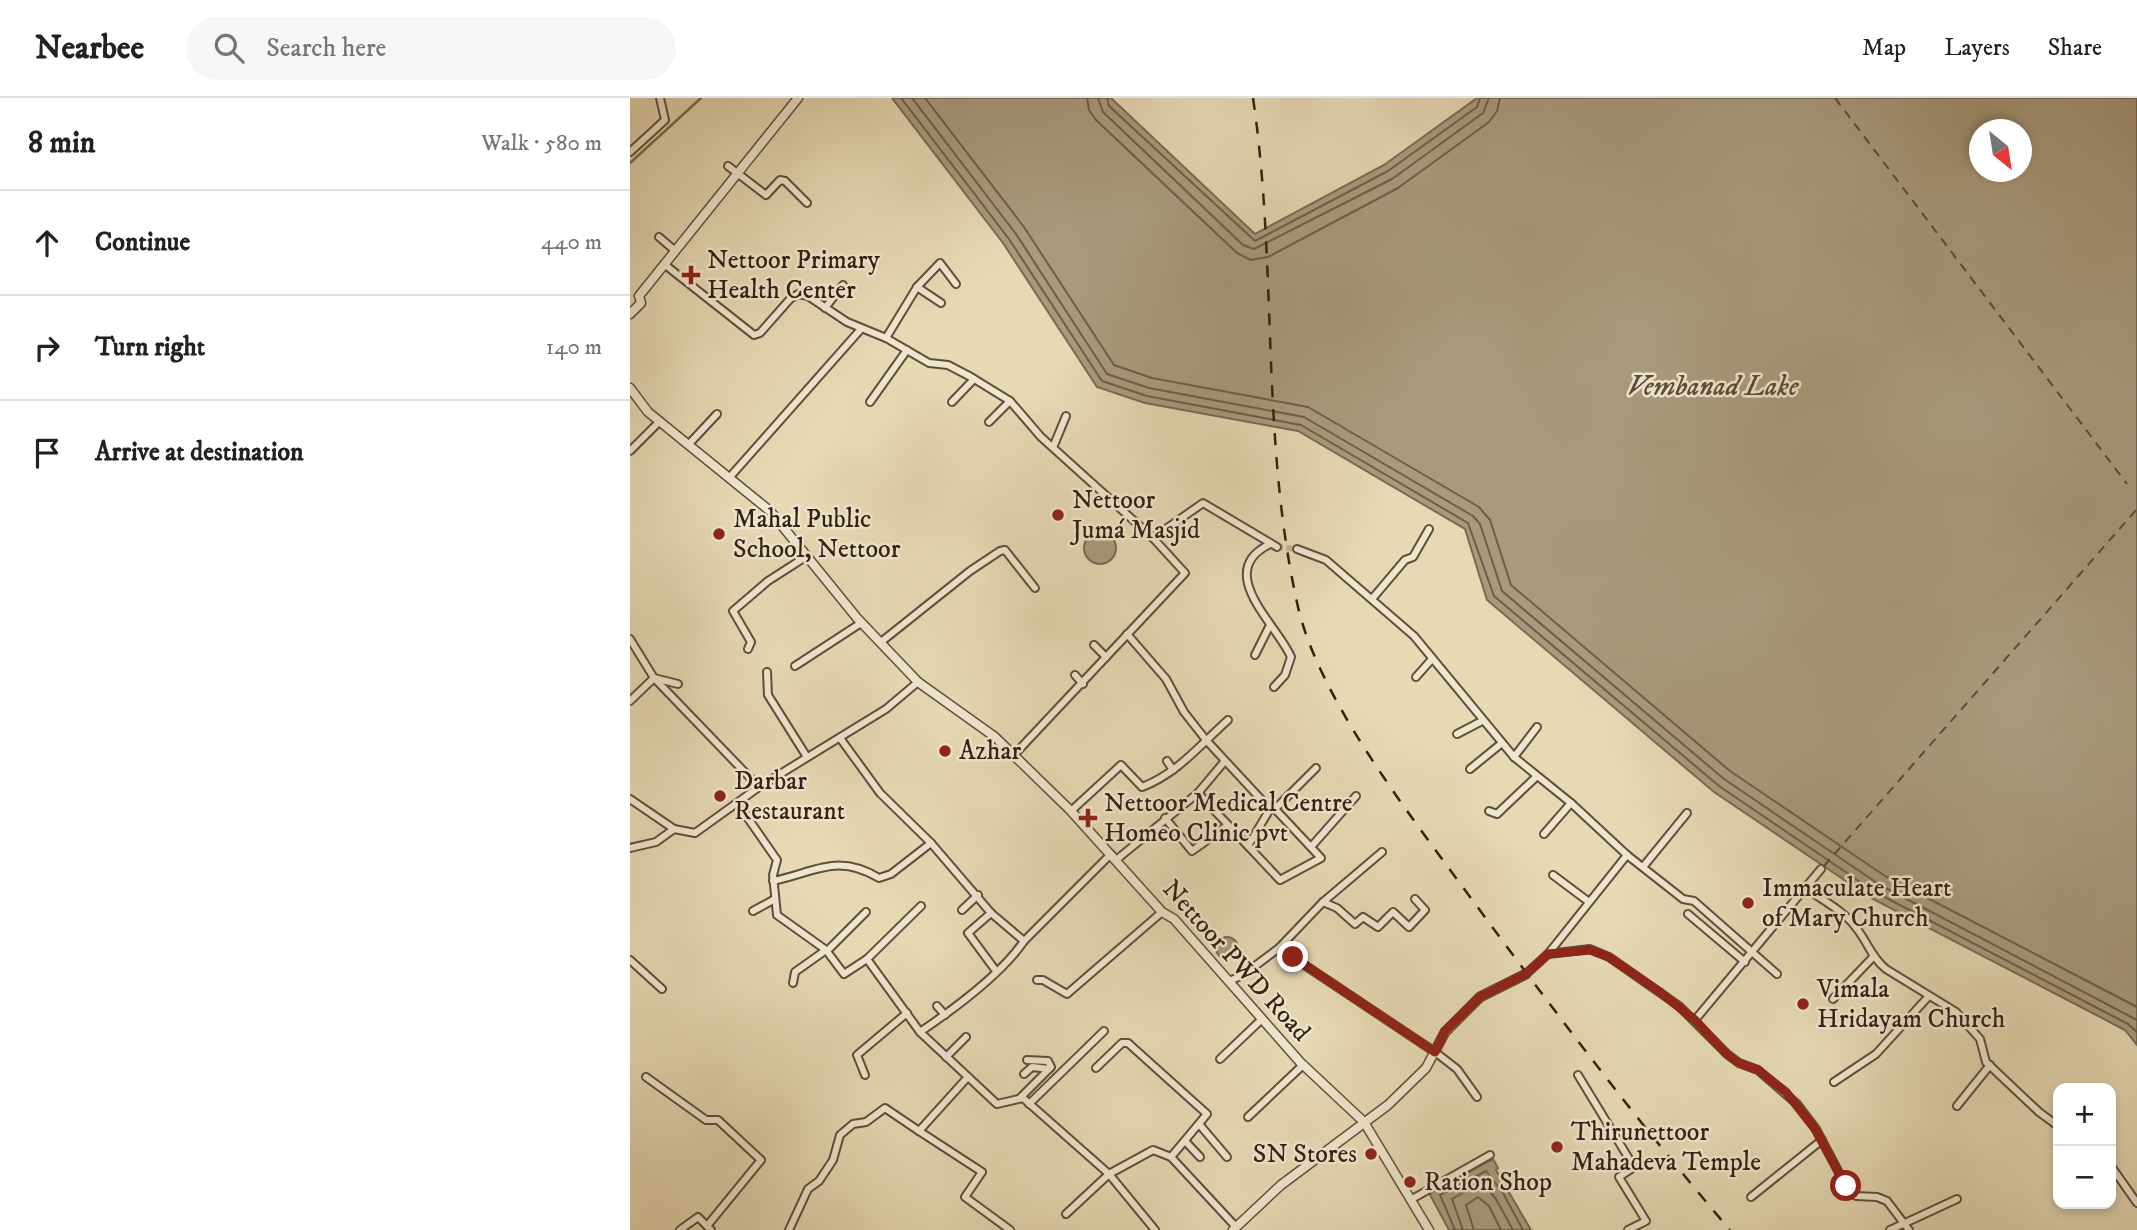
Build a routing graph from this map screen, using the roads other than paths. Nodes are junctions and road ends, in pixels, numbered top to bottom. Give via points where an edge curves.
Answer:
1 (660, 98) edge
2 (798, 98) edge
3 (630, 152) edge
4 (728, 166) dead end
5 (736, 173) junction
6 (807, 203) dead end
7 (659, 237) dead end
8 (673, 249) junction
9 (664, 264) junction
10 (956, 284) dead end
11 (844, 285) dead end
12 (917, 287) junction
13 (631, 293) edge
14 (640, 303) junction
15 (941, 303) dead end
16 (825, 309) junction
17 (630, 314) edge
18 (861, 329) junction
19 (886, 338) junction
20 (908, 350) junction
21 (974, 379) junction
22 (630, 388) edge
23 (875, 393) junction
24 (883, 398) dead end
25 (1010, 401) junction
26 (870, 402) dead end
27 (952, 402) dead end
28 (717, 414) dead end
29 (1066, 416) dead end
30 (660, 421) junction
31 (989, 422) dead end
32 (689, 444) junction
33 (1054, 445) junction
34 (630, 450) edge
35 (729, 478) junction
36 (1429, 529) dead end
37 (1153, 538) junction
38 (1297, 549) tunnel mouth
39 (807, 556) junction
40 (1035, 588) dead end
41 (1372, 599) junction
42 (1145, 617) junction
43 (861, 623) junction
44 (1153, 624) dead end
45 (1270, 625) junction
46 (1128, 634) junction
47 (630, 639) edge
48 (881, 642) junction
49 (1094, 645) dead end
50 (748, 649) dead end
51 (1255, 655) dead end
52 (1106, 657) junction
53 (1432, 659) junction
54 (794, 666) dead end
55 (767, 672) dead end
56 (1075, 675) dead end
57 (1416, 677) dead end
58 (654, 678) junction
59 (918, 682) junction
60 (678, 684) dead end
61 (1083, 684) junction
62 (1274, 687) dead end
63 (630, 701) edge
64 (1228, 720) dead end
65 (1482, 721) junction
66 (1537, 727) dead end
67 (1457, 734) dead end
68 (840, 738) junction
69 (1206, 740) junction
70 (1502, 743) junction
71 (1014, 755) junction
72 (807, 757) junction
73 (1514, 757) junction
74 (1167, 761) dead end
75 (1224, 762) junction
76 (1316, 768) dead end
77 (1470, 769) dead end
78 (1173, 770) junction
79 (1536, 777) junction
80 (759, 787) junction
81 (1198, 793) junction
82 (1356, 796) dead end
83 (630, 799) edge
84 (1571, 803) junction
85 (738, 804) junction
86 (1273, 809) junction
87 (1070, 811) junction
88 (1489, 811) dead end
89 (1687, 813) dead end
90 (1165, 818) junction
91 (1228, 825) junction
92 (674, 829) junction
93 (1544, 834) dead end
94 (931, 843) junction
95 (1248, 846) junction
96 (1311, 847) junction
97 (630, 848) edge
98 (1382, 852) dead end
99 (1627, 855) junction
100 (1114, 857) junction
101 (1643, 867) junction
102 (1821, 869) dead end
103 (1553, 875) dead end
104 (773, 881) junction
105 (1806, 888) junction
106 (978, 895) junction
107 (775, 899) junction
108 (1415, 899) dead end
109 (1323, 902) junction
110 (1589, 902) junction
111 (921, 906) dead end
112 (962, 910) dead end
113 (752, 912) dead end
114 (866, 912) dead end
115 (991, 912) junction
116 (1162, 912) junction
117 (1688, 914) dead end
118 (1024, 941) junction
119 (1279, 948) junction
120 (827, 951) junction
121 (1753, 952) junction
122 (1548, 954) junction
123 (1874, 956) junction
124 (867, 959) junction
125 (1745, 962) junction
126 (631, 963) edge
127 (996, 971) junction
128 (1526, 974) joint
129 (1777, 974) dead end
130 (884, 980) junction
131 (1037, 981) dead end
132 (1229, 981) junction
133 (793, 983) dead end
134 (876, 986) dead end
135 (662, 989) dead end
136 (1928, 997) junction
137 (1833, 999) dead end
138 (937, 1006) dead end
139 (907, 1013) junction
140 (945, 1015) junction
141 (1262, 1019) junction
142 (1695, 1020) junction
143 (1104, 1031) dead end
144 (920, 1032) junction
145 (966, 1037) dead end
146 (1435, 1052) junction
147 (946, 1057) junction
148 (1220, 1059) dead end
149 (1027, 1060) dead end
150 (1303, 1065) junction
151 (1990, 1065) junction
152 (1096, 1068) dead end
153 (1049, 1069) junction
154 (1024, 1074) dead end
155 (865, 1075) dead end
156 (1578, 1076) dead end
157 (646, 1077) dead end
158 (967, 1078) junction
159 (1834, 1082) dead end
160 (1477, 1097) dead end
161 (1020, 1098) junction
162 (1030, 1104) junction
163 (1957, 1106) dead end
164 (1248, 1117) dead end
165 (1364, 1122) junction
166 (2053, 1122) edge
167 (1199, 1124) junction
168 (919, 1131) junction
169 (1822, 1140) junction
170 (1186, 1142) junction
171 (1490, 1155) dead end
172 (1171, 1157) junction
173 (1200, 1157) dead end
174 (1227, 1157) dead end
175 (2116, 1173) edge
176 (1109, 1174) junction
177 (1751, 1197) dead end
178 (1412, 1199) junction
179 (1957, 1199) dead end
180 (2137, 1202) edge
181 (1066, 1214) dead end
182 (1906, 1227) edge
183 (709, 1228) edge
184 (1235, 1228) edge
185 (680, 1230) edge
186 (789, 1230) edge
187 (1010, 1230) edge
188 (1156, 1230) edge
189 (1429, 1230) edge
190 (1628, 1230) edge
191 (1890, 1230) edge

1 - 3 street via 665,120
2 - 5 street
4 - 5 street
5 - 6 street via 766,195 780,180 785,181
5 - 8 street
7 - 8 street
8 - 9 street
9 - 14 street via 639,296
9 - 16 street via 754,335 798,295 808,296
10 - 12 street via 940,263
11 - 16 street
12 - 15 street
12 - 19 street
13 - 14 street
14 - 17 street
16 - 18 street
18 - 19 street
18 - 35 street
19 - 20 street
20 - 21 street
20 - 23 street
21 - 25 street
21 - 27 street
22 - 30 street, Nettoor PWD Road
23 - 24 street
23 - 26 street
25 - 31 street
25 - 33 street via 1041,437
28 - 32 street
29 - 33 street
30 - 32 street, Nettoor PWD Road
30 - 34 street
32 - 35 street, Nettoor PWD Road
33 - 37 street
35 - 39 street, Nettoor PWD Road via 770,511
36 - 41 street via 1413,557 1405,559
37 - 42 street via 1185,573
37 - 45 street via 1203,503 1274,546 1257,551 1248,563 1247,575 1253,601
38 - 41 street via 1326,560
39 - 43 street, Nettoor PWD Road
39 - 50 street via 733,611 751,642
40 - 48 street via 1004,550 1000,551
41 - 53 street via 1414,636
42 - 44 street
42 - 46 street
43 - 48 street, Nettoor PWD Road
43 - 54 street
45 - 51 street
45 - 62 street via 1291,657
46 - 52 street
46 - 69 street via 1166,679
47 - 58 street
48 - 59 street, Nettoor PWD Road
49 - 52 street
52 - 61 street
53 - 57 street
53 - 65 street
55 - 72 street via 768,695
56 - 61 street
58 - 60 street
58 - 63 street
58 - 80 street
59 - 68 street
59 - 71 street, Nettoor PWD Road
61 - 71 street
64 - 69 street
65 - 67 street
65 - 70 street
66 - 73 street
68 - 72 street
68 - 94 street via 880,793
69 - 75 street
69 - 78 street
70 - 73 street
70 - 77 street
71 - 87 street, Nettoor PWD Road
72 - 80 street
73 - 79 street
74 - 78 street
75 - 81 street
75 - 86 street
76 - 86 street
78 - 87 street via 1142,787 1121,765
79 - 84 street
79 - 88 street via 1497,814
80 - 85 street
81 - 90 street
81 - 91 street
82 - 96 street
83 - 92 street
84 - 93 street
84 - 99 street
85 - 92 street via 695,833
85 - 104 street via 777,860
86 - 95 street
86 - 96 street
87 - 100 street, Nettoor PWD Road
89 - 101 street
90 - 91 street via 1192,851
90 - 100 street
91 - 95 street
92 - 97 street via 656,842
94 - 104 street via 879,878 835,864
94 - 106 street
95 - 96 street via 1280,880 1321,858
98 - 109 street
99 - 101 street
99 - 110 street
100 - 116 street, Nettoor PWD Road
100 - 118 street
101 - 121 street via 1683,899 1694,901
102 - 105 street
103 - 110 street
104 - 107 street
105 - 121 street
105 - 123 street via 1843,913
106 - 112 street
106 - 115 street
107 - 113 street
107 - 120 street via 782,920
108 - 109 street via 1425,910 1409,927 1393,912 1378,927 1363,917 1355,924
109 - 119 street
110 - 122 street
111 - 124 street
114 - 120 street
115 - 118 street
115 - 127 street via 968,933
116 - 131 street via 1067,994 1044,980
116 - 132 street, Nettoor PWD Road via 1174,919
117 - 125 street
118 - 127 street
119 - 132 street
119 - 146 street
120 - 124 street via 844,974
120 - 133 street via 795,972
121 - 125 street
121 - 129 street
122 - 128 street
122 - 142 street via 1579,949 1609,957
123 - 136 street
123 - 137 street
124 - 130 street
125 - 142 street
126 - 135 street
127 - 140 street
128 - 146 street via 1480,997 1445,1031
130 - 134 street
130 - 139 street
132 - 141 street, Nettoor PWD Road
136 - 151 street via 1956,1012 1980,1040
136 - 159 street via 1888,1043
138 - 140 street
139 - 144 street
139 - 155 street via 857,1055
140 - 144 street
141 - 148 street
141 - 150 street, Nettoor PWD Road
142 - 169 street via 1727,1054 1786,1092
143 - 162 street
144 - 147 street
145 - 147 street
146 - 160 street via 1457,1069
146 - 165 street via 1426,1068
147 - 158 street
149 - 153 street via 1048,1061
150 - 164 street
150 - 165 street, Nettoor PWD Road
151 - 163 street
151 - 166 street
152 - 167 street via 1122,1043 1128,1043 1207,1114
153 - 154 street via 1032,1067
153 - 161 street
156 - 190 street via 1634,1167 1619,1177 1646,1221
157 - 183 street via 706,1120 718,1120 761,1160
158 - 161 street via 997,1104
158 - 168 street
161 - 162 street
162 - 176 street
165 - 178 street, Nettoor PWD Road
165 - 184 street via 1281,1185
167 - 170 street
167 - 174 street
168 - 186 street via 885,1108 866,1122 853,1124 840,1135 838,1151 819,1181 808,1189
168 - 187 street via 982,1171 965,1197
169 - 177 street
169 - 182 street via 1846,1186 1856,1196 1887,1201
170 - 172 street
170 - 173 street
171 - 178 street
172 - 176 street via 1153,1150
172 - 184 street
175 - 180 street
176 - 181 street
176 - 188 street
178 - 189 street, Nettoor PWD Road
179 - 182 street
182 - 191 street
183 - 185 street via 698,1217

